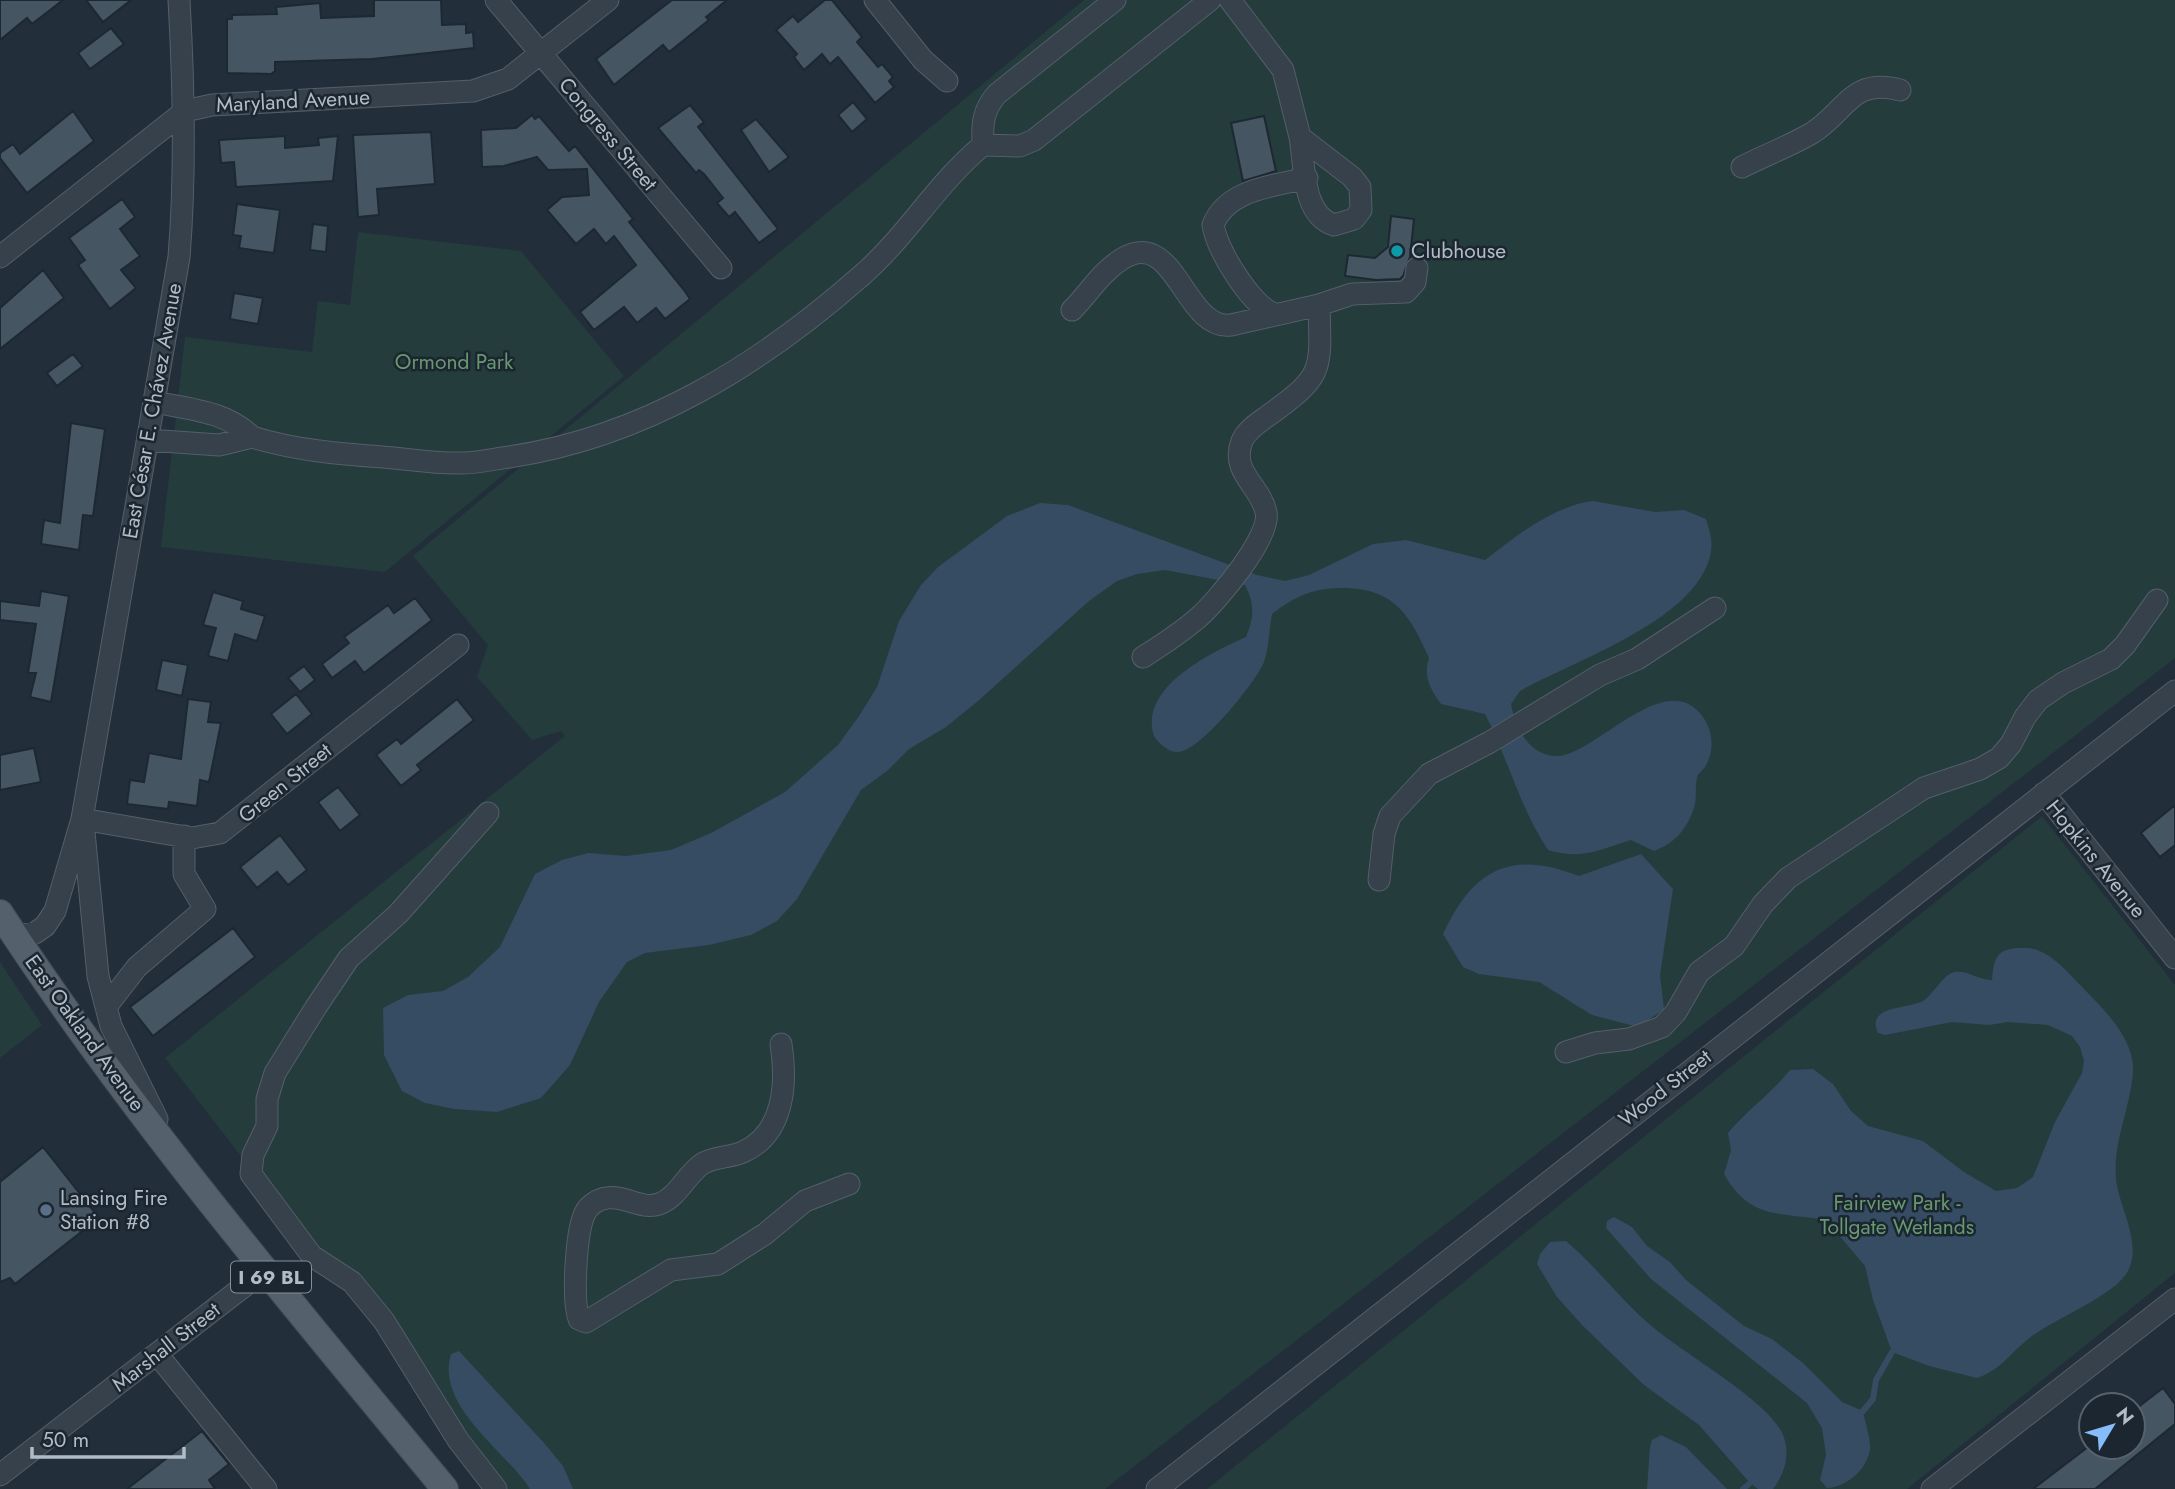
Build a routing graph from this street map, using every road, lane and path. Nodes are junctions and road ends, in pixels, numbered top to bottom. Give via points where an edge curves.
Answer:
1 (179, 0) edge
2 (496, 0) edge
3 (608, 0) edge
4 (874, 0) edge
5 (1115, 0) edge
6 (1210, 0) edge
7 (1230, 0) edge
8 (541, 53) junction
9 (947, 82) dead end
10 (1900, 90) dead end
11 (185, 111) junction
12 (1300, 137) junction
13 (983, 145) junction
14 (1742, 167) dead end
15 (1307, 178) junction
16 (0, 257) edge
17 (721, 268) dead end
18 (1417, 268) dead end
19 (1319, 304) junction
20 (1072, 310) dead end
21 (1274, 314) junction
22 (154, 402) junction
23 (252, 437) junction
24 (148, 440) junction
25 (2157, 600) dead end
26 (1715, 608) dead end
27 (458, 645) dead end
28 (1143, 657) dead end
29 (2175, 691) edge
30 (2043, 793) junction
31 (488, 813) dead end
32 (82, 819) junction
33 (184, 836) junction
34 (1379, 880) dead end
35 (0, 913) edge
36 (15, 936) junction
37 (2175, 958) edge
38 (106, 1007) junction
39 (781, 1044) dead end
40 (1566, 1052) dead end
41 (172, 1151) junction
42 (849, 1184) dead end
43 (265, 1270) junction
44 (2175, 1299) edge
45 (156, 1354) junction
46 (0, 1475) edge
47 (0, 1483) edge
48 (5, 1489) edge
49 (266, 1489) edge
50 (445, 1489) edge
51 (496, 1489) edge
52 (1157, 1489) edge
53 (1932, 1489) edge

1 - 11 street, East César E. Chávez Avenue
2 - 8 street, Congress Street
3 - 8 street, Maryland Avenue
4 - 9 street
5 - 13 street via 987,106
6 - 13 street via 1034,140 1020,146
7 - 12 street via 1283,70
8 - 11 street, Maryland Avenue via 508,79 473,91 212,105
8 - 17 street, Congress Street
10 - 14 street via 1880,85 1864,90 1811,134
11 - 16 street, Maryland Avenue
11 - 22 street, East César E. Chávez Avenue via 179,257
12 - 15 street
12 - 15 street via 1352,177 1360,187 1361,210 1345,224 1324,222 1311,205
13 - 23 street via 939,186 864,274 813,318 754,361 688,400 616,431 551,450 463,463 355,455
15 - 21 street via 1241,197 1225,206 1213,225 1234,270 1260,306
18 - 19 street via 1415,282 1406,292 1352,294
19 - 21 street
19 - 28 street via 1315,376 1253,427 1241,443 1240,467 1267,517 1262,537 1199,617
20 - 21 street via 1104,273 1139,252 1158,258 1217,324
22 - 23 street via 221,416
22 - 24 street, East César E. Chávez Avenue
23 - 24 street via 219,445
24 - 32 street, East César E. Chávez Avenue
25 - 40 street via 2111,659 2038,700 1999,758 1916,793 1788,878 1734,946 1699,972 1662,1027
26 - 34 street via 1663,643 1434,770 1396,807 1384,834
27 - 33 street, Green Street via 230,827 207,837
29 - 30 street, Wood Street
30 - 37 street, Hopkins Avenue
30 - 52 street, Wood Street
31 - 51 street via 398,914 349,958 316,1007 275,1073 267,1099 267,1126 253,1155 251,1174 312,1256 352,1282 384,1321 458,1440
32 - 33 street, Green Street
32 - 36 street, East César E. Chávez Avenue via 55,911 35,933
32 - 38 street, East César E. Chávez Avenue via 98,976
33 - 38 street via 184,874 205,909 131,973
35 - 36 main road, East Oakland Avenue / I 69 BL
36 - 41 main road, East Oakland Avenue / I 69 BL via 76,1027
38 - 41 street, East César E. Chávez Avenue
39 - 42 street via 782,1104 754,1146 708,1160 659,1204 608,1198 589,1208 581,1229 579,1319 586,1322 671,1270 718,1264 805,1201
41 - 43 main road, I 69 BL
43 - 45 street, Marshall Street
43 - 50 main road, I 69 BL
44 - 53 street
45 - 46 street, Marshall Street
45 - 49 street
47 - 48 street

